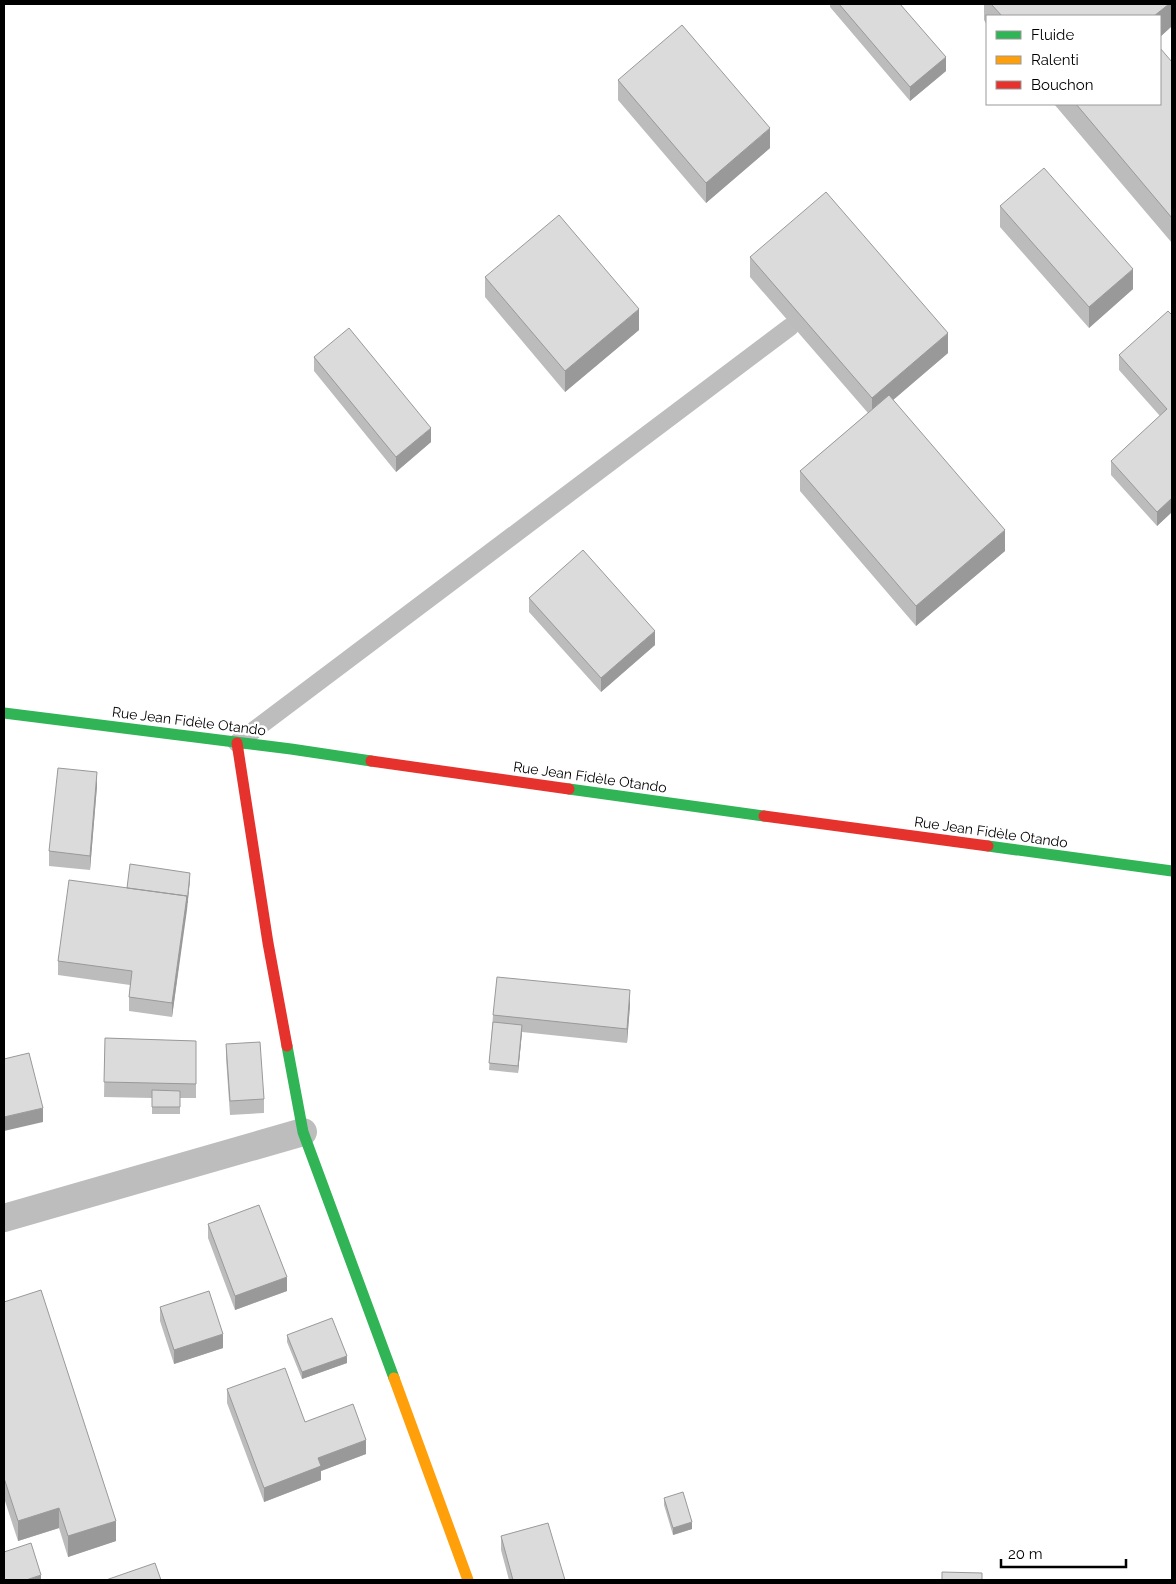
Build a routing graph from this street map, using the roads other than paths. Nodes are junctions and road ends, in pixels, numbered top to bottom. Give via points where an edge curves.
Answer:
1 (790, 327) edge
2 (4, 712) edge
3 (237, 743) junction
4 (1172, 871) edge
5 (303, 1132) junction
6 (4, 1218) edge
7 (468, 1580) edge

1 - 3 lane
2 - 3 street, Rue Jean Fidèle Otando
3 - 4 street, Rue Jean Fidèle Otando
3 - 5 street via 268,943
5 - 6 street
5 - 7 street

